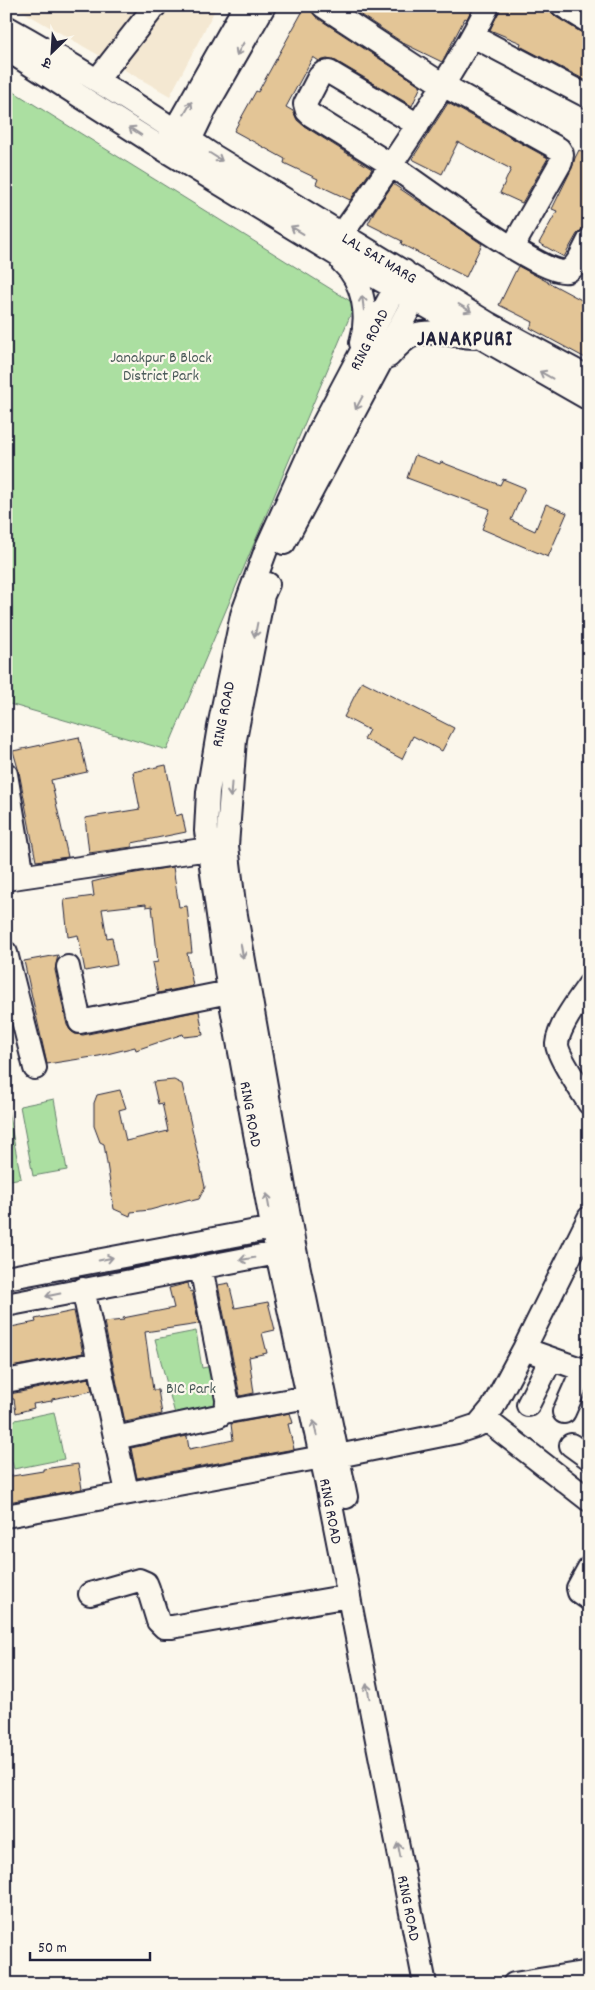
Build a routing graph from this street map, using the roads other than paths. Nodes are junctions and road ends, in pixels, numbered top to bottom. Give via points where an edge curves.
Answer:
1 (155, 6) edge
2 (245, 6) edge
3 (264, 6) edge
4 (323, 6) edge
5 (488, 6) edge
6 (563, 6) edge
7 (589, 22) edge
8 (6, 27) edge
9 (473, 36) junction
10 (6, 49) edge
11 (97, 80) junction
12 (444, 85) junction
13 (589, 98) edge
14 (418, 125) junction
15 (176, 144) junction
16 (391, 165) junction
17 (589, 240) edge
18 (336, 242) junction
19 (512, 248) junction
20 (399, 280) junction
21 (418, 292) junction
22 (480, 338) junction
23 (365, 370) junction
24 (589, 378) edge
25 (589, 399) edge
26 (6, 774) edge
27 (218, 848) junction
28 (15, 877) edge
29 (6, 953) edge
30 (68, 967) dead end
31 (589, 985) edge
32 (229, 992) junction
33 (35, 1068) dead end
34 (589, 1103) edge
35 (589, 1218) edge
36 (281, 1224) junction
37 (285, 1249) junction
38 (201, 1267) junction
39 (6, 1278) edge
40 (83, 1290) junction
41 (6, 1305) edge
42 (524, 1349) junction
43 (552, 1359) junction
44 (99, 1362) junction
45 (586, 1370) edge
46 (6, 1381) edge
47 (308, 1397) junction
48 (528, 1405) dead end
49 (224, 1412) junction
50 (564, 1412) dead end
51 (484, 1418) junction
52 (115, 1438) junction
53 (571, 1445) dead end
54 (322, 1458) junction
55 (589, 1458) edge
56 (127, 1492) junction
57 (589, 1500) edge
58 (6, 1516) edge
59 (589, 1568) edge
60 (90, 1594) dead end
61 (349, 1596) junction
62 (589, 1599) edge
63 (589, 1972) edge
64 (425, 1984) edge
65 (440, 1984) edge
66 (514, 1984) edge

1 - 11 street
15 -> 2 street
3 -> 15 street via 205,110
4 - 12 street
5 - 9 street
6 - 7 street
8 - 11 street
9 - 12 street
9 - 13 street
15 -> 10 street
11 - 15 street
12 - 14 street
12 - 19 street via 559,149 562,154 561,162
14 - 16 street
14 - 16 street via 328,72 319,77 305,104 307,111
15 - 18 street, LAL SAI MARG
16 - 18 street
16 - 19 street
17 - 19 street via 575,265 560,272
18 - 20 street, LAL SAI MARG
23 -> 18 street via 364,301
20 - 21 street, LAL SAI MARG
20 - 23 street, RING ROAD
21 - 22 street, LAL SAI MARG
21 - 23 street, RING ROAD
21 -> 24 street, LAL SAI MARG via 489,324
22 - 23 street via 428,333 413,335
25 -> 22 street, LAL SAI MARG
23 - 27 street, RING ROAD via 275,546 235,739
26 - 28 street
27 - 28 street
27 - 32 street, RING ROAD
27 -> 36 street, RING ROAD via 234,904
29 - 33 street
30 - 32 street via 80,1022
31 - 34 street via 560,1032 557,1045
36 -> 32 street, RING ROAD
35 - 42 street
36 - 37 street, RING ROAD
39 -> 36 street
37 -> 38 street
37 - 47 street, RING ROAD
37 - 54 street, RING ROAD
38 - 40 street
38 - 49 street via 227,1399
40 -> 41 street
40 - 44 street
42 - 43 street
42 - 51 street via 493,1408
43 - 45 street
43 - 48 street
44 - 46 street
44 - 52 street
45 - 50 street
47 - 49 street
54 -> 47 street, RING ROAD
49 - 52 street
51 - 54 street via 478,1425 457,1432
51 - 57 street
52 - 56 street
53 - 55 street
54 - 56 street
54 - 61 street, RING ROAD
54 - 65 street, RING ROAD
56 - 58 street
59 - 62 street via 578,1588
60 - 61 street via 139,1580 146,1583 158,1621 164,1627
64 -> 61 street, RING ROAD
63 - 66 street

